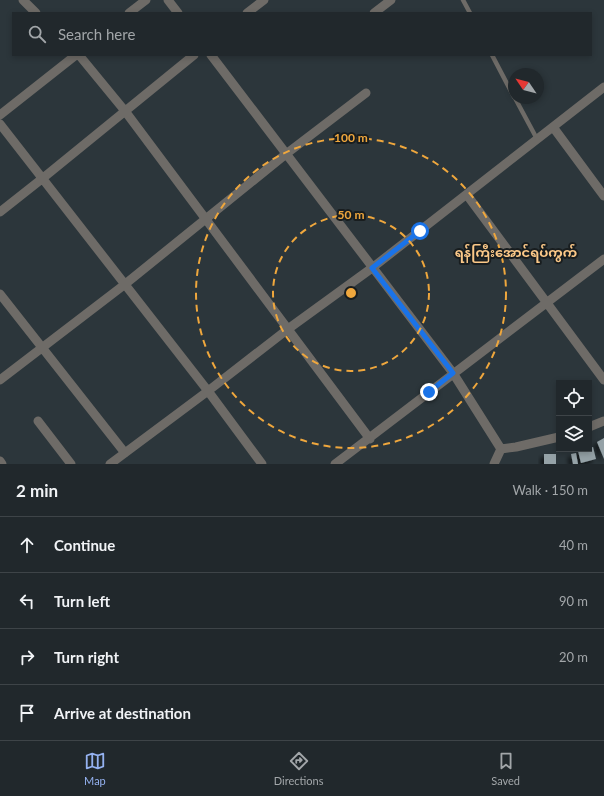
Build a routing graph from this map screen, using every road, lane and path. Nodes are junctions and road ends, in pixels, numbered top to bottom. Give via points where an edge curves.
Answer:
1 (23, 0) edge
2 (146, 0) edge
3 (168, 0) edge
4 (264, 0) edge
5 (391, 0) edge
6 (463, 0) edge
7 (35, 12) edge
8 (130, 12) edge
9 (177, 12) edge
10 (248, 12) edge
11 (375, 12) edge
12 (469, 12) edge
13 (76, 56) edge
14 (78, 56) edge
15 (193, 56) edge
16 (212, 56) edge
17 (493, 56) edge
18 (508, 86) edge
19 (604, 87) edge
20 (366, 93) dead end
21 (518, 104) edge
22 (125, 111) junction
23 (0, 115) edge
24 (0, 124) edge
25 (553, 127) junction
26 (537, 140) junction
27 (286, 154) junction
28 (43, 178) junction
29 (467, 195) junction
30 (604, 196) edge
31 (0, 212) edge
32 (206, 218) junction
33 (604, 259) edge
34 (372, 268) junction
35 (124, 285) junction
36 (0, 294) edge
37 (546, 304) junction
38 (288, 329) junction
39 (43, 347) junction
40 (453, 373) junction
41 (0, 380) edge
42 (604, 380) edge
43 (208, 391) junction
44 (38, 421) dead end
45 (604, 421) edge
46 (592, 426) edge
47 (370, 438) junction
48 (556, 438) edge
49 (501, 449) junction
50 (125, 453) junction
51 (0, 461) edge
52 (2, 464) edge
53 (71, 464) edge
54 (110, 464) edge
55 (262, 464) edge
56 (335, 464) edge
57 (494, 464) edge

1 - 7 street
2 - 8 street
3 - 9 street
4 - 10 street
5 - 11 street
6 - 12 lane
13 - 23 street
14 - 22 street
15 - 22 street
16 - 27 street
17 - 18 lane
19 - 25 street
20 - 27 street
21 - 26 lane
22 - 28 street
22 - 32 street
24 - 28 street
25 - 26 street
25 - 30 street
26 - 29 street
27 - 32 street
27 - 34 street
28 - 31 street
28 - 35 street
29 - 34 street
29 - 37 street
32 - 35 street
32 - 38 street
33 - 37 street
34 - 38 street
34 - 40 street
35 - 39 street
35 - 43 street
36 - 39 street
37 - 40 street
37 - 42 street
38 - 43 street
38 - 47 street
39 - 41 street
39 - 50 street
40 - 47 street
40 - 49 street
43 - 50 street
43 - 55 street
44 - 53 street
45 - 46 street
47 - 56 street
48 - 49 street
49 - 57 street
50 - 54 street
51 - 52 street

